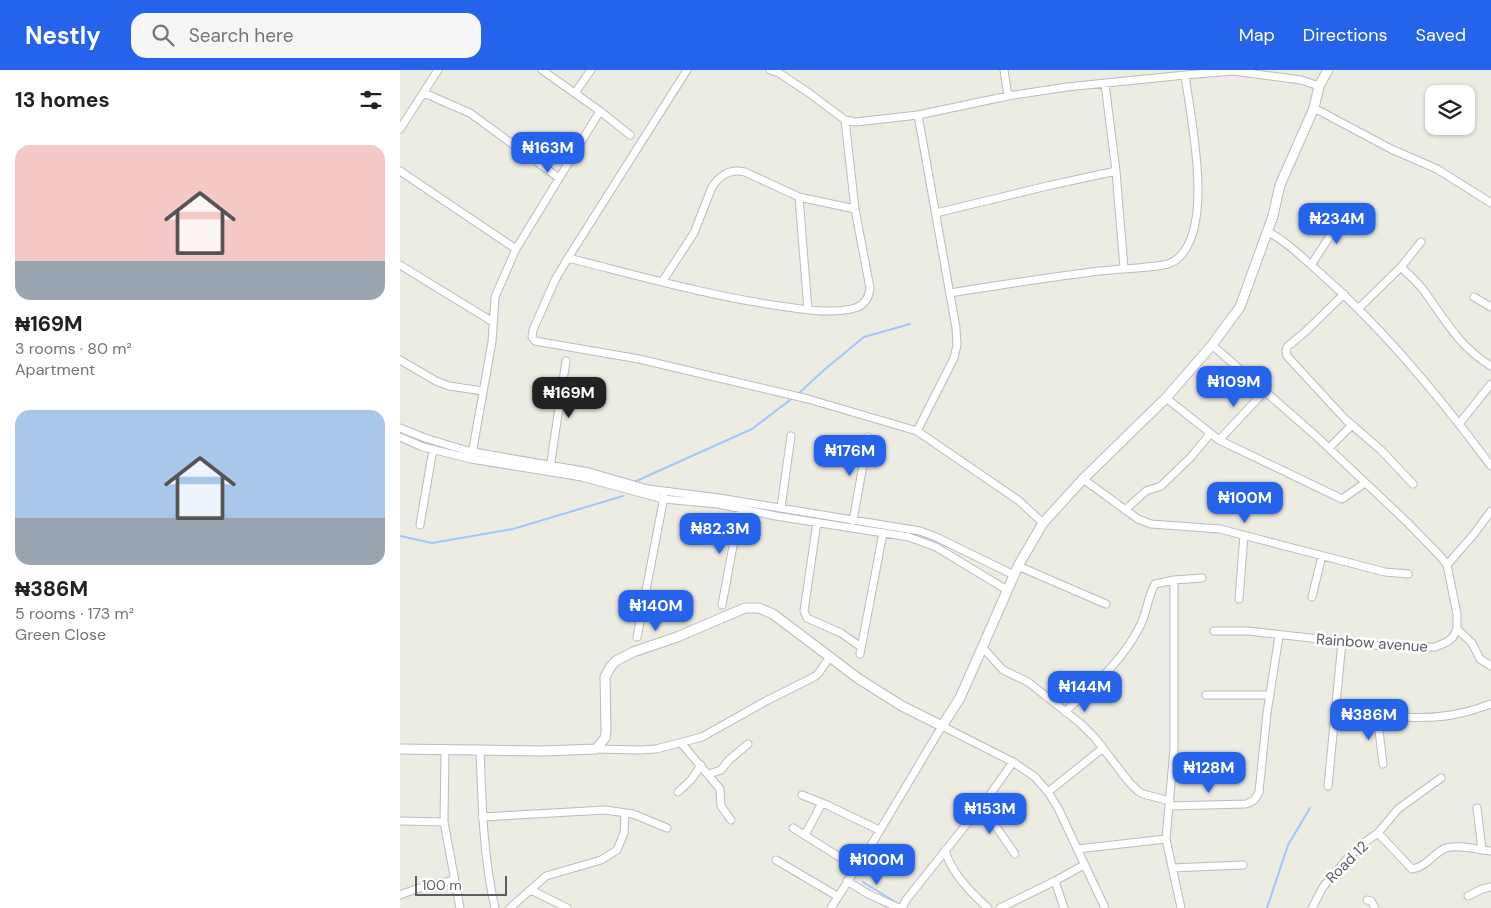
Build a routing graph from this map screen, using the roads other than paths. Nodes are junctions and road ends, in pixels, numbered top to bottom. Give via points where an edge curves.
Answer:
1 (438, 70) edge
2 (542, 70) edge
3 (591, 70) edge
4 (687, 70) edge
5 (770, 70) edge
6 (1004, 70) edge
7 (1328, 70) edge
8 (1233, 71) edge
9 (780, 72) edge
10 (1185, 75) junction
11 (1105, 84) junction
12 (1319, 86) junction
13 (424, 93) junction
14 (575, 93) junction
15 (1008, 96) junction
16 (1314, 108) junction
17 (600, 111) junction
18 (918, 116) junction
19 (845, 120) junction
20 (400, 129) edge
21 (630, 135) dead end
22 (400, 171) edge
23 (1116, 172) junction
24 (559, 178) junction
25 (799, 197) junction
26 (1491, 204) edge
27 (855, 209) junction
28 (936, 213) junction
29 (1345, 213) dead end
30 (1268, 232) junction
31 (1421, 242) dead end
32 (516, 248) junction
33 (568, 258) junction
34 (1311, 265) junction
35 (1400, 267) junction
36 (401, 268) edge
37 (1124, 268) junction
38 (662, 282) junction
39 (950, 293) junction
40 (1344, 294) junction
41 (1474, 297) dead end
42 (1491, 307) edge
43 (1359, 308) junction
44 (808, 310) junction
45 (493, 322) junction
46 (1212, 345) junction
47 (400, 360) edge
48 (566, 362) dead end
49 (1491, 366) edge
50 (1491, 384) edge
51 (484, 391) junction
52 (1265, 391) junction
53 (1166, 398) junction
54 (1459, 424) junction
55 (1352, 425) junction
56 (400, 428) edge
57 (917, 431) junction
58 (1210, 434) junction
59 (791, 436) dead end
60 (400, 437) edge
61 (868, 437) dead end
62 (1219, 440) junction
63 (1329, 448) junction
64 (433, 449) junction
65 (472, 455) junction
66 (551, 465) junction
67 (1491, 466) edge
68 (550, 473) junction
69 (1083, 479) junction
70 (1365, 483) junction
71 (1413, 484) dead end
72 (665, 491) junction
73 (663, 499) junction
74 (781, 508) junction
75 (740, 510) junction
76 (1125, 510) junction
77 (1491, 511) edge
78 (853, 520) junction
79 (817, 522) junction
80 (1043, 522) junction
81 (420, 525) dead end
82 (883, 533) junction
83 (1244, 535) junction
84 (1322, 556) junction
85 (1447, 565) junction
86 (1018, 566) junction
87 (1408, 574) dead end
88 (1014, 575) junction
89 (1202, 578) dead end
90 (1174, 580) junction
91 (1007, 590) junction
92 (1312, 597) dead end
93 (1239, 599) dead end
94 (1106, 604) dead end
95 (722, 606) dead end
96 (1457, 629) junction
97 (1214, 631) dead end
98 (1279, 636) junction
99 (637, 637) dead end
100 (1342, 642) junction
101 (983, 648) junction
102 (829, 658) junction
103 (1491, 666) edge
104 (1206, 695) dead end
105 (1270, 695) junction
106 (1491, 704) edge
107 (1334, 709) junction
108 (1065, 712) junction
109 (1377, 714) junction
110 (942, 726) junction
111 (682, 744) junction
112 (748, 744) dead end
113 (400, 748) edge
114 (1103, 748) junction
115 (445, 749) junction
116 (480, 749) junction
117 (596, 749) junction
118 (1014, 762) junction
119 (1382, 764) dead end
120 (701, 765) junction
121 (709, 774) junction
122 (1442, 778) dead end
123 (1328, 786) dead end
124 (678, 792) dead end
125 (1048, 792) junction
126 (802, 795) dead end
127 (822, 803) junction
128 (1169, 804) junction
129 (981, 805) junction
130 (1477, 808) dead end
131 (625, 813) junction
132 (482, 817) junction
133 (731, 820) dead end
134 (400, 821) edge
135 (444, 822) junction
136 (667, 828) dead end
137 (792, 828) dead end
138 (879, 830) junction
139 (1378, 833) junction
140 (805, 835) junction
141 (1166, 839) junction
142 (1077, 849) junction
143 (945, 850) junction
144 (1482, 850) junction
145 (1491, 851) edge
146 (1015, 854) dead end
147 (776, 860) dead end
148 (857, 865) junction
149 (1084, 865) junction
150 (1243, 865) dead end
151 (1172, 868) junction
152 (454, 880) junction
153 (847, 881) junction
154 (1055, 881) junction
155 (1491, 886) edge
156 (531, 890) junction
157 (400, 895) edge
158 (837, 896) junction
159 (1468, 896) dead end
160 (1367, 900) dead end
161 (460, 908) edge
162 (495, 908) edge
163 (510, 908) edge
164 (567, 908) edge
165 (830, 908) edge
166 (901, 908) edge
167 (988, 908) edge
168 (1000, 908) edge
169 (1064, 908) edge
170 (1105, 908) edge
171 (1181, 908) edge
172 (1312, 908) edge
173 (1375, 908) edge

1 - 13 street
2 - 14 street
3 - 14 street
4 - 33 street
5 - 9 street
6 - 15 street
7 - 12 street
8 - 10 street
8 - 12 street via 1301,80
9 - 19 street
10 - 11 street
10 - 37 street via 1197,168 1196,220 1192,238 1183,253 1170,263
11 - 15 street
11 - 23 street
12 - 16 street
13 - 20 street
13 - 24 street via 470,113
14 - 17 street
15 - 18 street
16 - 26 street via 1437,170
16 - 30 street via 1280,185
17 - 21 street
17 - 24 street
18 - 19 street via 856,122
18 - 28 street
19 - 27 street
22 - 32 street
23 - 28 street
23 - 37 street
24 - 32 street
25 - 27 street
25 - 38 street via 745,172 732,170 723,174 712,187 694,233
25 - 44 street
27 - 44 street via 869,297 855,308
28 - 39 street
29 - 34 street
30 - 34 street
30 - 46 street via 1240,307
31 - 35 street
32 - 45 street via 495,297
33 - 38 street
33 - 57 street via 533,330 535,341 639,359 808,399
34 - 40 street
35 - 43 street
35 - 49 street via 1423,289 1468,349
36 - 45 street
37 - 39 street
38 - 44 street
39 - 57 street via 957,346
40 - 43 street
40 - 55 street via 1286,351
41 - 42 street
43 - 54 street via 1408,361
45 - 51 street
46 - 52 street
46 - 53 street
47 - 51 street via 449,386
48 - 66 street
50 - 54 street
51 - 65 street
52 - 62 street
52 - 63 street
53 - 58 street
53 - 69 street
54 - 67 street
55 - 63 street
55 - 71 street
56 - 65 street
57 - 80 street via 1018,500
58 - 62 street
58 - 76 street via 1191,458 1161,486 1146,491
59 - 74 street
60 - 64 street
61 - 78 street
62 - 70 street via 1342,499
63 - 70 street
64 - 65 street
64 - 81 street
65 - 66 street
65 - 68 street
66 - 68 street
66 - 72 street
68 - 73 street via 582,477
69 - 76 street
69 - 80 street
70 - 85 street
72 - 73 street
72 - 74 street
73 - 75 street
73 - 99 street
74 - 78 street
75 - 79 street
75 - 95 street
76 - 83 street via 1151,524 1220,529
77 - 85 street
78 - 88 street via 920,531
79 - 82 street
79 - 82 street via 805,615 846,636 861,651
80 - 86 street
82 - 91 street via 909,537 936,547
83 - 84 street
83 - 93 street
84 - 87 street via 1385,572
84 - 92 street
85 - 96 street
86 - 88 street
86 - 94 street
88 - 91 street
89 - 90 street
90 - 108 street via 1155,584 1147,611 1133,638 1106,675
90 - 128 street via 1174,749
91 - 101 street
96 - 100 street, Rainbow avenue via 1447,642 1435,647
96 - 103 street via 1472,643 1480,659
97 - 98 street, Rainbow avenue via 1248,631
98 - 100 street, Rainbow avenue
98 - 105 street
100 - 107 street
101 - 108 street via 1003,670 1028,682
101 - 110 street via 960,698
102 - 110 street via 902,706
102 - 111 street via 814,677 715,731
102 - 117 street via 767,611 752,607 736,610 616,661 605,677 605,738
104 - 105 street
105 - 128 street via 1256,798 1246,804
106 - 109 street via 1461,714 1421,718
107 - 109 street
107 - 123 street
108 - 114 street
109 - 119 street
110 - 118 street
110 - 138 street
111 - 117 street via 640,750
111 - 120 street
112 - 121 street via 721,770
113 - 115 street
114 - 125 street
114 - 128 street via 1138,791
115 - 116 street
115 - 135 street
116 - 117 street
116 - 132 street
118 - 125 street via 1035,777
118 - 129 street
120 - 121 street
120 - 124 street
121 - 133 street via 720,789 721,806
122 - 139 street via 1398,810
125 - 142 street
126 - 127 street
127 - 138 street
127 - 140 street
128 - 141 street
129 - 143 street
129 - 146 street
130 - 144 street
131 - 132 street via 605,810
131 - 136 street
131 - 156 street via 624,834 617,850 601,860 546,876
132 - 162 street
134 - 135 street
135 - 152 street
137 - 140 street
138 - 148 street
139 - 144 street, Road 12 via 1412,869 1423,866 1447,848
139 - 172 street, Road 12 via 1343,863 1323,886
140 - 148 street
141 - 142 street
141 - 151 street
142 - 149 street
143 - 166 street
143 - 167 street via 947,859 965,885
144 - 145 street, Road 12
147 - 158 street
148 - 153 street
149 - 154 street
149 - 170 street
150 - 151 street
151 - 171 street
152 - 157 street
152 - 161 street
153 - 158 street
153 - 166 street
154 - 168 street
154 - 169 street
155 - 159 street
156 - 163 street
156 - 164 street
158 - 165 street
160 - 173 street

